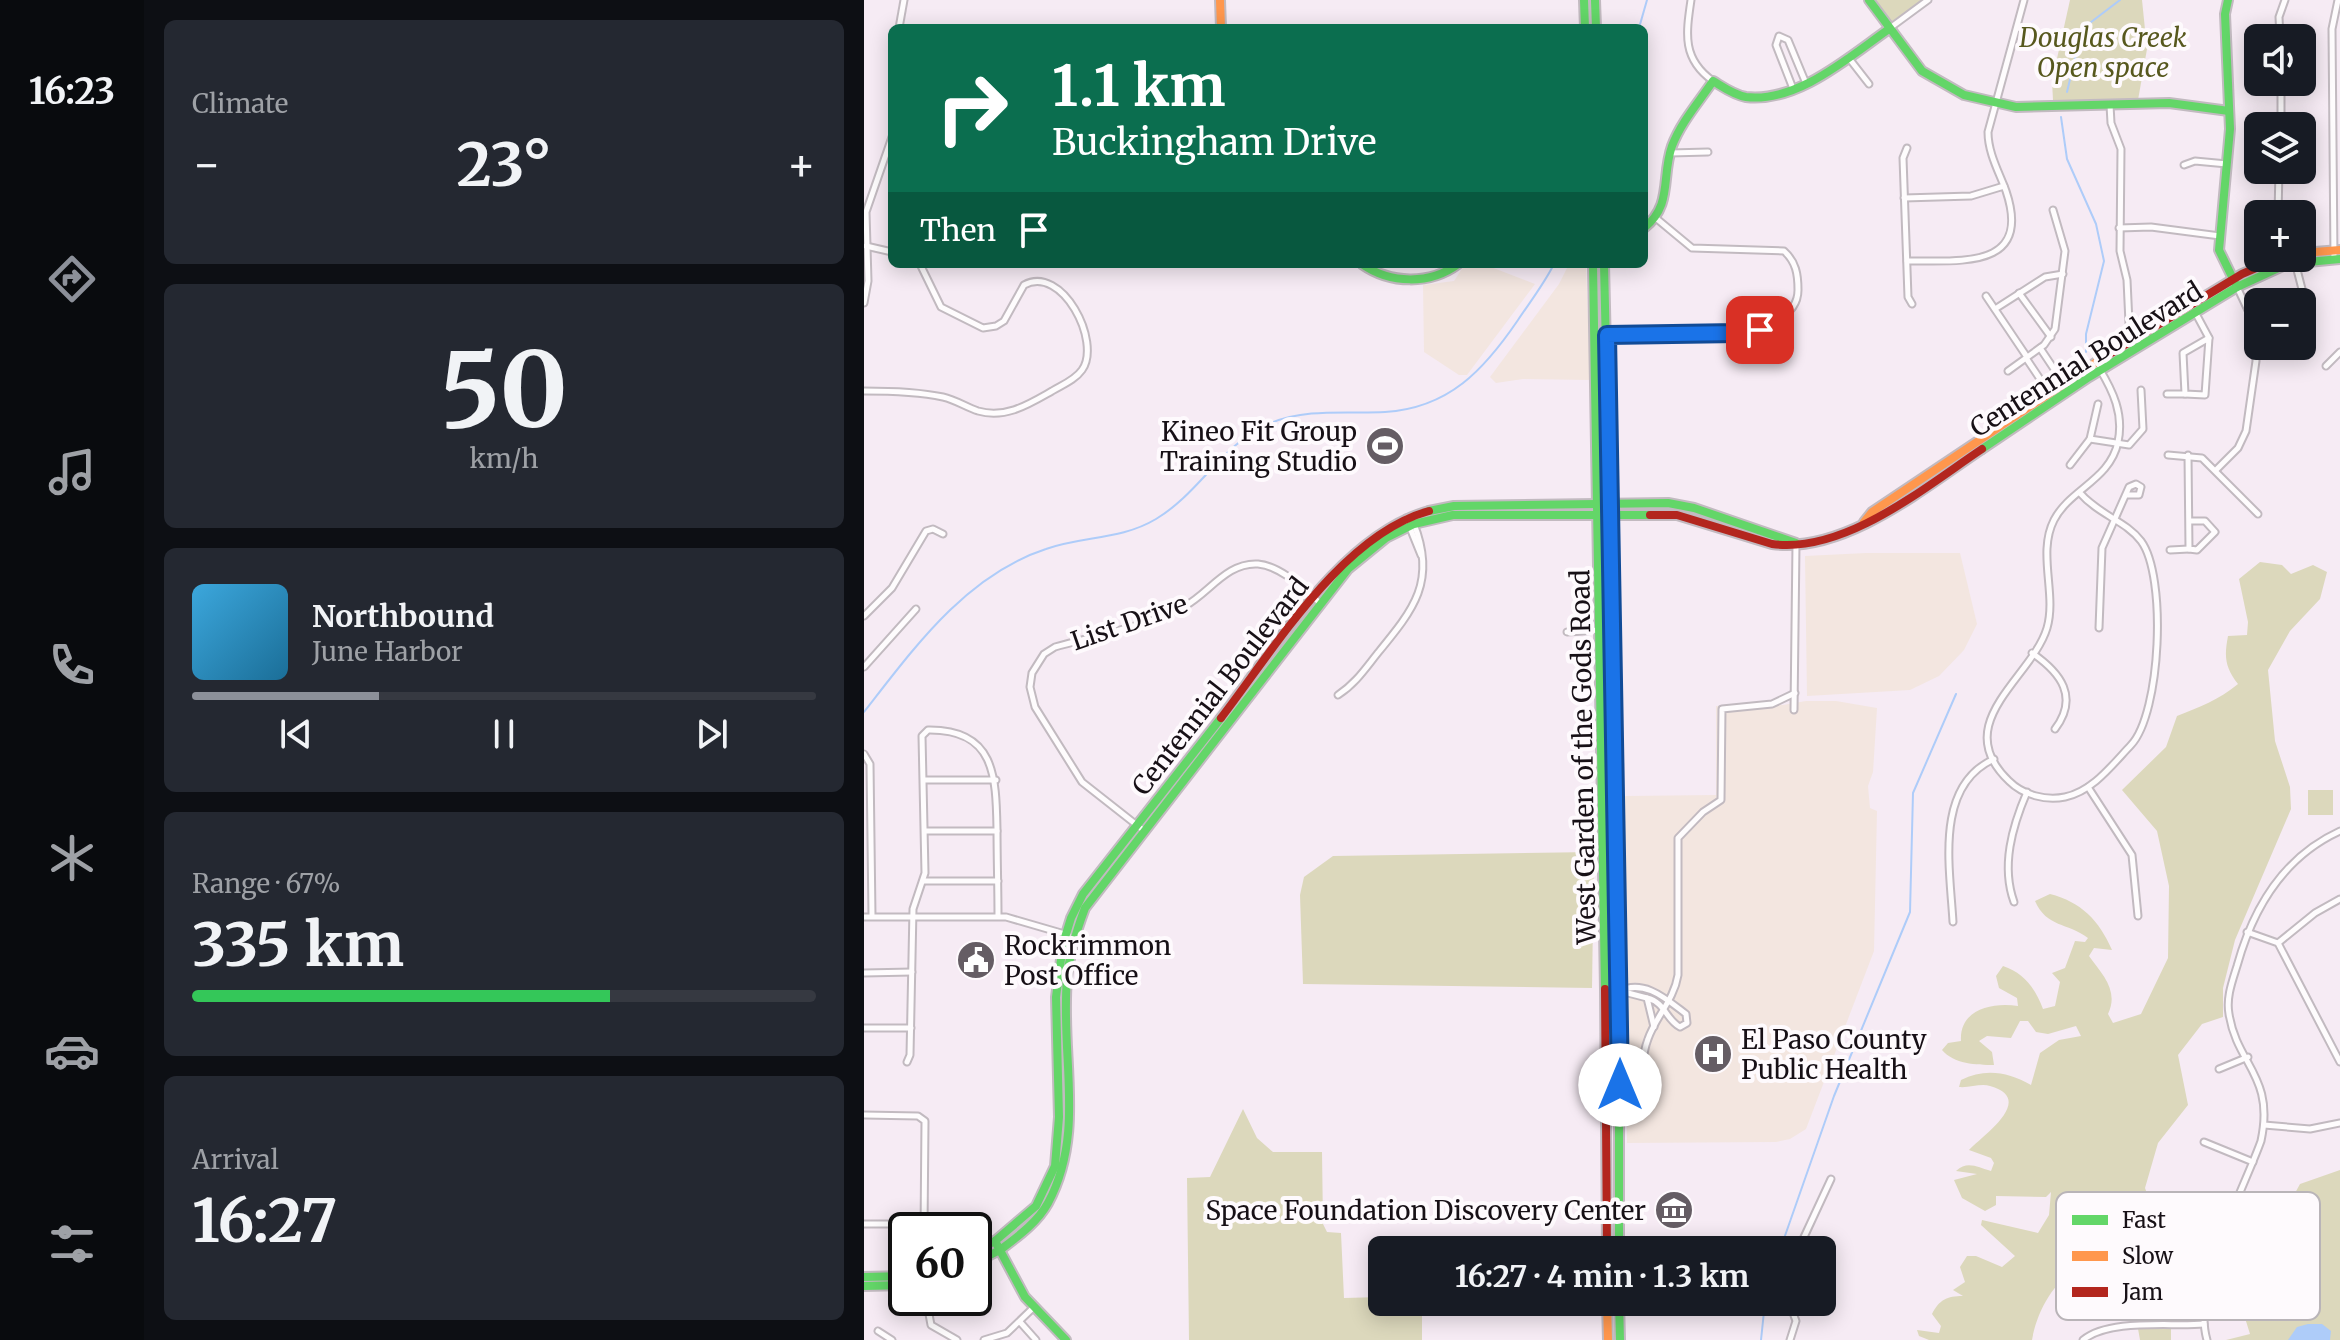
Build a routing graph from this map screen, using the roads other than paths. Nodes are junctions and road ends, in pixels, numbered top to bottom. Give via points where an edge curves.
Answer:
1 (904, 0) edge
2 (1220, 0) edge
3 (1584, 0) edge
4 (1595, 0) edge
5 (1691, 0) edge
6 (1869, 0) edge
7 (1928, 0) edge
8 (2015, 0) edge
9 (2228, 0) edge
10 (2285, 0) edge
11 (2338, 0) edge
12 (2023, 1) edge
13 (900, 24) edge
14 (1221, 24) edge
15 (1585, 24) edge
16 (1596, 24) edge
17 (2279, 24) edge
18 (1889, 29) junction
19 (2013, 41) junction
20 (2021, 43) dead end
21 (2332, 56) junction
22 (2340, 56) edge
23 (1848, 57) junction
24 (1713, 81) junction
25 (1805, 81) junction
26 (1869, 84) dead end
27 (1792, 86) junction
28 (1996, 104) junction
29 (2110, 105) junction
30 (2229, 111) junction
31 (888, 148) edge
32 (1907, 148) dead end
33 (1708, 152) dead end
34 (1670, 153) junction
35 (2227, 164) junction
36 (2184, 165) dead end
37 (2004, 186) junction
38 (1904, 198) junction
39 (2053, 210) dead end
40 (1657, 219) junction
41 (1648, 225) edge
42 (2119, 228) junction
43 (2220, 236) junction
44 (866, 246) edge
45 (888, 251) edge
46 (2316, 254) edge
47 (2337, 255) edge
48 (2316, 258) edge
49 (1907, 261) junction
50 (922, 268) edge
51 (1367, 268) edge
52 (1451, 268) edge
53 (1593, 268) edge
54 (1604, 268) edge
55 (2255, 272) edge
56 (2267, 272) edge
57 (2063, 274) junction
58 (2234, 284) junction
59 (2019, 293) junction
60 (1986, 296) dead end
61 (864, 303) edge
62 (1912, 304) dead end
63 (1995, 309) junction
64 (2195, 312) junction
65 (1607, 335) junction
66 (1596, 336) junction
67 (2051, 337) junction
68 (2137, 338) junction
69 (2209, 338) junction
70 (2040, 348) junction
71 (2340, 352) edge
72 (2026, 358) junction
73 (2096, 366) junction
74 (2326, 366) dead end
75 (2008, 371) dead end
76 (2056, 372) dead end
77 (2042, 382) dead end
78 (2141, 390) dead end
79 (864, 391) edge
80 (2167, 394) dead end
81 (2185, 394) junction
82 (2098, 404) dead end
83 (2090, 439) junction
84 (2118, 445) junction
85 (2168, 455) dead end
86 (2188, 455) junction
87 (2070, 465) dead end
88 (2216, 470) junction
89 (2080, 493) junction
90 (2126, 495) dead end
91 (1600, 504) junction
92 (1611, 504) junction
93 (2258, 514) dead end
94 (1600, 515) junction
95 (1611, 515) junction
96 (2113, 520) junction
97 (1410, 521) junction
98 (2189, 521) junction
99 (1864, 522) junction
100 (943, 534) dead end
101 (1796, 543) junction
102 (2189, 549) junction
103 (2170, 550) dead end
104 (1317, 601) junction
105 (916, 609) dead end
106 (864, 616) edge
107 (2099, 628) dead end
108 (1601, 630) junction
109 (1567, 632) dead end
110 (2032, 653) junction
111 (864, 667) edge
112 (1251, 680) junction
113 (1795, 693) junction
114 (1338, 695) dead end
115 (1794, 710) dead end
116 (1603, 711) junction
117 (2055, 729) dead end
118 (1218, 736) junction
119 (864, 754) edge
120 (1994, 759) junction
121 (924, 780) junction
122 (996, 780) junction
123 (2088, 787) junction
124 (2027, 792) junction
125 (867, 793) edge
126 (1614, 801) junction
127 (1140, 827) junction
128 (925, 831) junction
129 (997, 831) junction
130 (2340, 831) edge
131 (923, 881) junction
132 (998, 881) junction
133 (2340, 899) edge
134 (2014, 902) dead end
135 (872, 916) junction
136 (913, 916) junction
137 (998, 916) junction
138 (2138, 916) dead end
139 (864, 917) edge
140 (1953, 922) dead end
141 (2247, 932) junction
142 (1068, 935) junction
143 (2278, 943) junction
144 (912, 972) junction
145 (864, 973) edge
146 (1619, 991) junction
147 (1647, 998) junction
148 (1669, 1002) junction
149 (1665, 1009) junction
150 (1654, 1027) junction
151 (864, 1028) edge
152 (911, 1028) junction
153 (2248, 1057) junction
154 (907, 1062) dead end
155 (2340, 1062) edge
156 (2219, 1069) dead end
157 (1644, 1103) dead end
158 (864, 1115) edge
159 (2340, 1123) edge
160 (2264, 1125) junction
161 (2204, 1142) dead end
162 (2253, 1162) junction
163 (1831, 1179) dead end
164 (2242, 1192) edge
165 (924, 1212) edge
166 (864, 1224) edge
167 (888, 1225) edge
168 (1607, 1236) edge
169 (1619, 1236) edge
170 (1805, 1236) edge
171 (997, 1245) junction
172 (992, 1247) edge
173 (992, 1249) edge
174 (888, 1276) edge
175 (864, 1277) edge
176 (888, 1285) edge
177 (864, 1286) edge
178 (1033, 1308) junction
179 (929, 1316) edge
180 (1607, 1316) edge
181 (1619, 1316) edge
182 (1794, 1316) edge
183 (2204, 1320) edge
184 (1020, 1322) junction
185 (2204, 1324) junction
186 (878, 1331) dead end
187 (892, 1340) edge
188 (957, 1340) edge
189 (984, 1340) edge
190 (1036, 1340) edge
191 (1066, 1340) edge
192 (1608, 1340) edge
193 (1620, 1340) edge
194 (1790, 1340) edge
195 (2083, 1340) edge
196 (2207, 1340) edge

1 - 13 street
2 - 14 main road
3 - 15 main road
4 - 16 main road
5 - 24 street via 1687,50
6 - 18 main road
7 - 18 street
8 - 12 street
9 - 30 main road
10 - 17 street
11 - 21 street
12 - 19 street
18 - 23 main road
18 - 28 main road via 1931,78 1955,92
19 - 20 street
19 - 28 street
21 - 22 street
21 - 47 street
23 - 25 main road
23 - 26 street
24 - 27 main road via 1750,97
24 - 34 main road
25 - 27 main road
25 - 27 street via 1788,40 1779,36 1776,45
28 - 29 main road
28 - 37 street via 1988,140
29 - 30 main road via 2169,103
29 - 42 street via 2121,149
30 - 35 main road
31 - 44 street via 869,199
32 - 38 street
33 - 34 street
34 - 40 main road via 1668,195
35 - 36 street
35 - 43 main road
37 - 38 street via 1971,196
37 - 49 street via 2009,232 1995,254
38 - 49 street
39 - 57 street via 2064,238
40 - 41 main road
40 - 65 street via 1692,248 1784,251 1796,268 1797,300 1786,315 1753,332
42 - 43 street
42 - 68 street via 2129,318
43 - 58 main road via 2219,254
44 - 45 street
44 - 61 street
46 - 47 main road
47 - 48 main road, Centennial Boulevard
49 - 62 street
50 - 79 street via 941,307 983,328 1004,321 1024,285 1052,283 1087,339 1082,370 1025,406 998,413 941,397
51 - 52 main road via 1390,278 1436,276
53 - 66 main road, West Garden of the Gods Road
54 - 65 main road, West Garden of the Gods Road
55 - 58 main road, Centennial Boulevard
56 - 58 main road, Centennial Boulevard
57 - 59 street via 2051,274
57 - 67 street
58 - 64 main road, Centennial Boulevard
58 - 68 main road, Centennial Boulevard
58 - 88 street via 2254,323 2256,361 2246,431 2238,448
59 - 63 street
59 - 67 street
60 - 63 street
63 - 72 street
64 - 69 street
64 - 73 main road, Centennial Boulevard
65 - 66 street
65 - 92 main road, West Garden of the Gods Road
66 - 91 main road, West Garden of the Gods Road
67 - 70 street
68 - 73 main road, Centennial Boulevard
69 - 81 street via 2183,353
69 - 81 street via 2205,395
70 - 72 street
70 - 76 street
71 - 74 street
72 - 75 street
72 - 77 street
73 - 84 street via 2117,402
73 - 99 main road, Centennial Boulevard via 2065,382
73 - 99 main road, Centennial Boulevard via 2066,393
78 - 84 street via 2143,429 2127,446
80 - 81 street
82 - 83 street
83 - 84 street
83 - 87 street
84 - 89 street via 2103,472
85 - 86 street
86 - 88 street
86 - 98 street
88 - 93 street
89 - 96 street
89 - 110 street via 2058,513 2050,529 2048,623
90 - 96 street
91 - 92 main road, Centennial Boulevard
91 - 94 main road, West Garden of the Gods Road
91 - 97 main road, Centennial Boulevard via 1454,506
92 - 95 main road, West Garden of the Gods Road
92 - 101 main road, Centennial Boulevard via 1687,506
94 - 95 main road, Centennial Boulevard
94 - 97 main road, Centennial Boulevard via 1453,515
94 - 108 main road, West Garden of the Gods Road
95 - 101 main road, Centennial Boulevard via 1677,515 1763,542
95 - 126 main road, West Garden of the Gods Road
96 - 107 street via 2101,554
96 - 123 street via 2133,532 2148,553 2157,652 2144,727
97 - 104 main road, Centennial Boulevard via 1360,557
97 - 114 street via 1422,555 1421,586 1413,608 1355,682
98 - 102 street
98 - 102 street via 2205,521 2215,532 2197,550
99 - 101 main road, Centennial Boulevard via 1831,537
100 - 106 street via 926,531 892,588
101 - 113 street
102 - 103 street
104 - 112 main road, Centennial Boulevard
104 - 118 main road, Centennial Boulevard
104 - 127 street, List Drive via 1271,567 1243,566 1182,608 1055,647 1039,659 1030,680 1035,707 1082,782
105 - 111 street
108 - 109 street
108 - 116 main road, West Garden of the Gods Road
110 - 117 street via 2064,684 2067,705
110 - 120 street via 1992,713
112 - 118 main road via 1220,724
112 - 127 main road, Centennial Boulevard
113 - 115 street
113 - 148 street via 1772,704 1722,709 1721,800 1678,838 1679,970
116 - 126 main road via 1607,793
116 - 168 main road, West Garden of the Gods Road
118 - 127 main road, Centennial Boulevard
119 - 125 street via 870,764
120 - 124 street via 2008,780
120 - 140 street via 1967,776 1955,799
121 - 122 street
121 - 122 street via 922,736 928,730 965,735
121 - 128 street
122 - 129 street
123 - 124 street via 2055,798
123 - 138 street via 2132,855
124 - 134 street via 2011,837 2008,880
125 - 135 street
126 - 146 main road, West Garden of the Gods Road
127 - 142 main road, Centennial Boulevard
128 - 129 street
128 - 131 street
129 - 132 street
130 - 141 street via 2304,852 2282,874
131 - 132 street
131 - 136 street
132 - 137 street
133 - 143 street
135 - 136 street
135 - 139 street
136 - 137 street
136 - 144 street
137 - 142 street
141 - 143 street
141 - 153 street via 2228,1005
142 - 171 main road, Centennial Boulevard via 1065,1159 1043,1211 1028,1228
143 - 155 street
144 - 145 street
144 - 152 street
146 - 147 street
146 - 148 street via 1644,988
146 - 169 main road, West Garden of the Gods Road
147 - 149 street
147 - 150 street
148 - 149 street
148 - 149 street via 1686,1014 1685,1025 1672,1023
149 - 150 street
150 - 157 street via 1643,1058
151 - 152 street
152 - 154 street
153 - 156 street
153 - 160 street via 2262,1092
158 - 165 street via 918,1116 925,1126
159 - 160 street via 2310,1129
160 - 162 street
161 - 162 street
162 - 164 street
163 - 170 street
166 - 167 street
171 - 172 main road, Centennial Boulevard
171 - 173 main road, Centennial Boulevard
171 - 178 main road
174 - 175 main road
176 - 177 main road
178 - 184 street
178 - 191 main road
179 - 188 street via 931,1325
180 - 192 main road
181 - 193 main road
182 - 194 street
183 - 185 street
184 - 189 street via 1007,1333
184 - 190 street
185 - 195 street via 2105,1330
185 - 196 street
186 - 187 street

